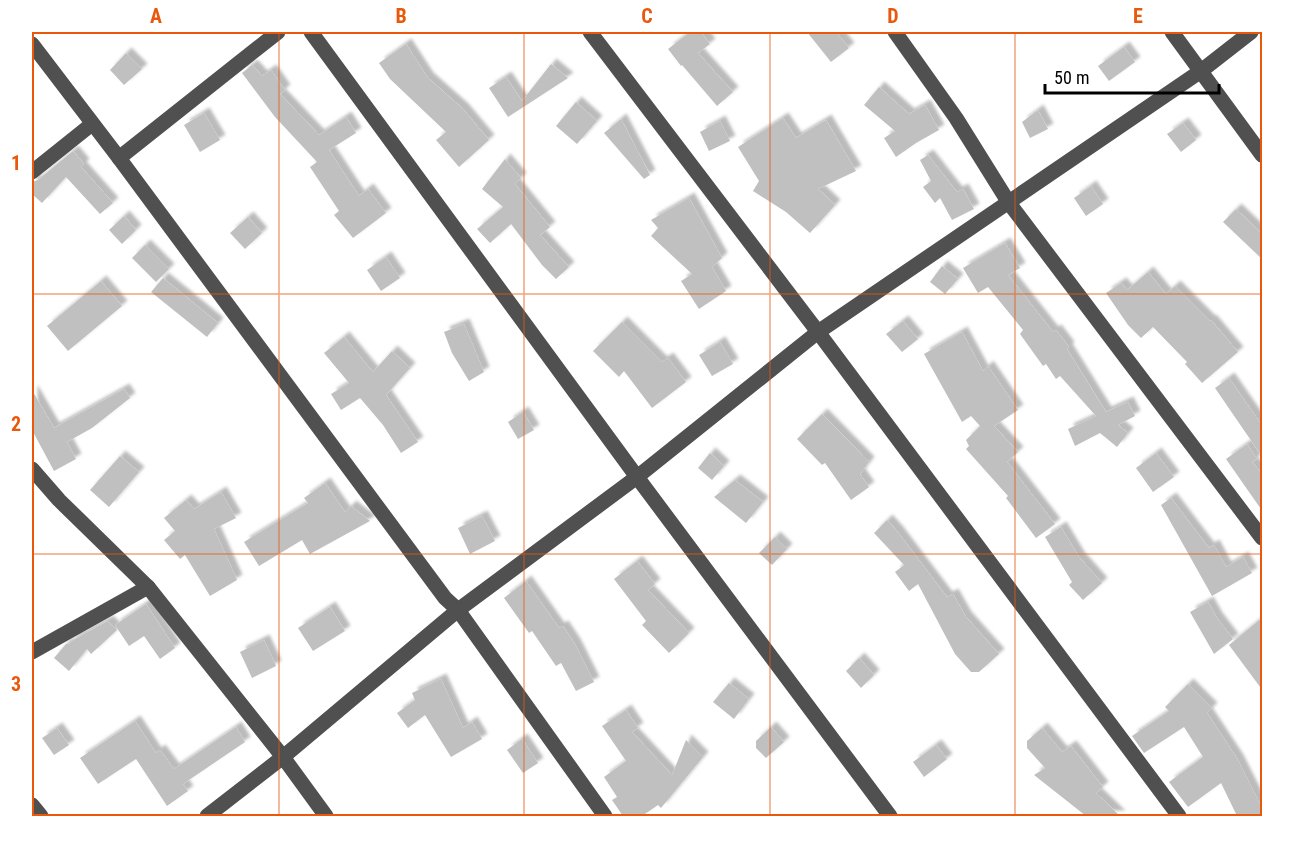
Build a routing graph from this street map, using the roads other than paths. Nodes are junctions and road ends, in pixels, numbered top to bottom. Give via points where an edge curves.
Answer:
1 (278, 32) edge
2 (311, 32) edge
3 (590, 32) edge
4 (895, 32) edge
5 (1173, 32) edge
6 (1251, 32) edge
7 (32, 44) edge
8 (1201, 71) junction
9 (92, 124) junction
10 (1263, 155) edge
11 (119, 158) junction
12 (32, 172) edge
13 (1009, 203) junction
14 (818, 332) junction
15 (32, 469) edge
16 (637, 477) junction
17 (1263, 538) edge
18 (148, 587) junction
19 (458, 610) junction
20 (32, 652) edge
21 (283, 758) junction
22 (32, 805) edge
23 (41, 816) edge
24 (207, 816) edge
25 (326, 816) edge
26 (605, 816) edge
27 (891, 816) edge
28 (1179, 816) edge

1 - 11 street
2 - 16 street
3 - 14 street
4 - 13 street via 956,118
5 - 8 street
6 - 8 street
7 - 9 street
8 - 10 street
8 - 13 street
9 - 11 street
9 - 12 street
11 - 19 street
13 - 14 street
13 - 17 street
14 - 16 street
14 - 28 street
15 - 18 street
16 - 19 street
16 - 27 street
18 - 20 street
18 - 21 street
19 - 21 street
19 - 26 street
21 - 24 street
21 - 25 street
22 - 23 street

